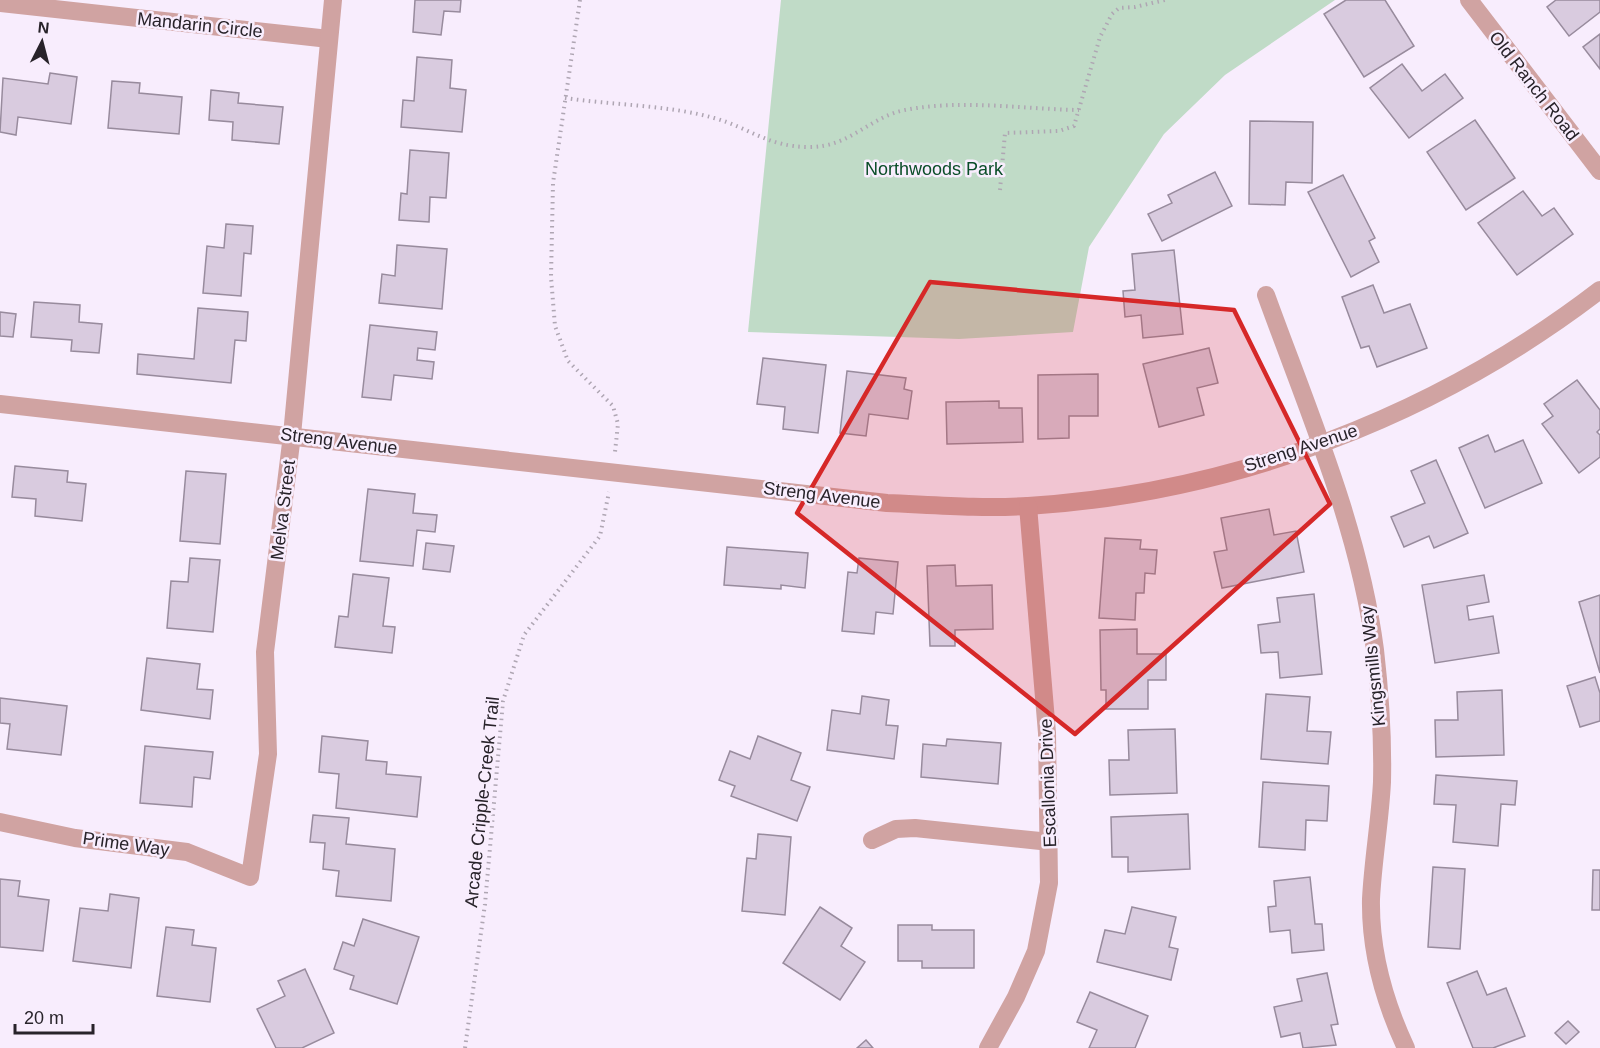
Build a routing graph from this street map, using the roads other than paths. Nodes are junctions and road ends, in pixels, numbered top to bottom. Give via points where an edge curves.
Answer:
1 (333, 0) edge
2 (1469, 0) edge
3 (0, 3) edge
4 (329, 39) junction
5 (1600, 171) edge
6 (1600, 290) edge
7 (1266, 295) dead end
8 (0, 404) edge
9 (292, 435) junction
10 (1321, 445) junction
11 (1028, 506) junction
12 (0, 822) edge
13 (872, 840) dead end
14 (1050, 842) junction
15 (250, 877) joint
16 (988, 1048) edge
17 (1406, 1048) edge

1 - 4 street, Melva Street
2 - 5 street, Old Ranch Road
3 - 4 street, Mandarin Circle
4 - 9 street, Melva Street
6 - 10 street, Streng Avenue via 1518,348 1455,385
7 - 10 street, Kingsmills Way
8 - 9 street, Streng Avenue
9 - 11 street, Streng Avenue via 887,503
9 - 15 street, Melva Street via 265,652 268,754
10 - 11 street, Streng Avenue via 1178,483 1109,497
10 - 17 street, Kingsmills Way via 1353,545 1374,650 1381,714 1382,782 1371,900 1373,946 1392,1019
11 - 14 street, Escallonia Drive via 1047,733
12 - 15 street, Prime Way via 75,838 187,852
13 - 14 street via 896,829 915,828
14 - 16 street, Escallonia Drive via 1049,883 1036,951

